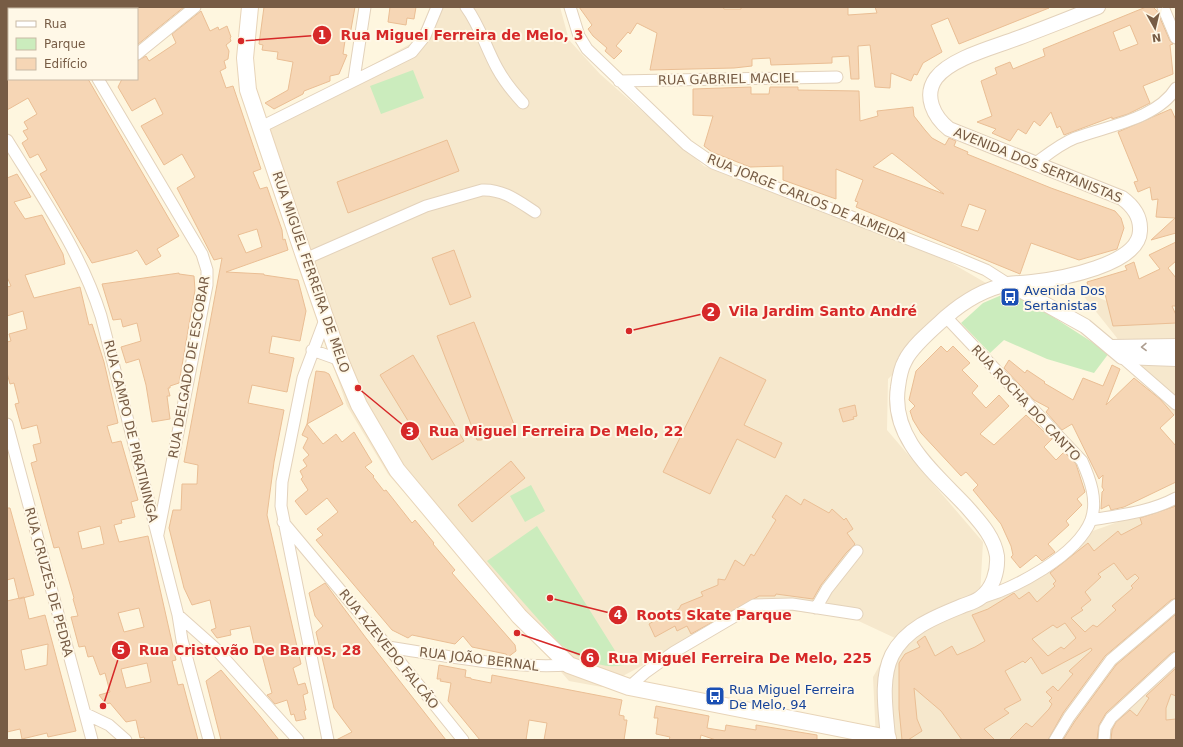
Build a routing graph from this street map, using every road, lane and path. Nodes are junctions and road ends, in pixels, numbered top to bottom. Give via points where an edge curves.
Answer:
1 (195, 7) edge
2 (250, 7) edge
3 (365, 7) edge
4 (437, 7) edge
5 (466, 7) edge
6 (570, 7) edge
7 (1098, 7) edge
8 (1163, 7) edge
9 (1176, 38) edge
10 (138, 53) edge
11 (837, 77) dead end
12 (354, 79) junction
13 (102, 81) edge
14 (619, 81) junction
15 (1176, 88) edge
16 (523, 103) dead end
17 (261, 127) junction
18 (7, 140) edge
19 (1036, 163) junction
20 (535, 212) dead end
21 (304, 259) junction
22 (1008, 284) junction
23 (326, 317) junction
24 (946, 317) junction
25 (1176, 346) edge
26 (312, 350) junction
27 (1117, 352) junction
28 (1176, 359) edge
29 (340, 360) junction
30 (1176, 404) edge
31 (7, 424) edge
32 (1176, 498) edge
33 (1091, 520) junction
34 (283, 522) junction
35 (158, 538) junction
36 (857, 551) dead end
37 (981, 598) junction
38 (1176, 605) edge
39 (816, 608) junction
40 (857, 614) dead end
41 (178, 615) junction
42 (388, 647) junction
43 (1176, 658) edge
44 (569, 665) junction
45 (629, 688) junction
46 (86, 714) junction
47 (888, 739) edge
48 (92, 740) edge
49 (126, 740) edge
50 (209, 740) edge
51 (298, 740) edge
52 (328, 740) edge
53 (463, 740) edge
54 (1055, 740) edge
55 (1104, 740) edge

1 - 10 street
2 - 17 main road, RUA MIGUEL FERREIRA DE MELO via 246,36 246,74 248,90
3 - 12 street
4 - 12 street via 425,36 412,52
5 - 16 street via 478,26 496,68
6 - 14 street, RUA JORGE CARLOS DE ALMEIDA via 579,36 587,49
7 - 19 street, AVENIDA DOS SERTANISTAS via 970,56 947,68 936,78 931,90 933,110 937,118 949,129
8 - 9 street
11 - 14 street, RUA GABRIEL MACIEL
12 - 17 street
13 - 35 street, RUA DELGADO DE ESCOBAR via 202,254 207,270 207,285
14 - 22 street, RUA JORGE CARLOS DE ALMEIDA via 687,145 713,163 957,258 986,270
15 - 19 street via 1167,100 1153,110 1074,138
17 - 21 main road, RUA MIGUEL FERREIRA DE MELO
18 - 35 street, RUA CAMPO DE PIRATININGA via 77,255 93,289
19 - 22 street, AVENIDA DOS SERTANISTAS via 1122,198 1138,217 1140,234 1130,252 1108,264 1055,278
20 - 21 street via 507,194 482,190 426,206
21 - 23 main road, RUA MIGUEL FERREIRA DE MELO
22 - 24 street, AVENIDA DOS SERTANISTAS via 974,298
22 - 27 street via 1085,326
23 - 26 street
23 - 29 main road, RUA MIGUEL FERREIRA DE MELO
24 - 33 street, RUA ROCHA DO CANTO via 1082,461 1094,497
24 - 37 street, AVENIDA DOS SERTANISTAS via 905,360 896,397 897,413 903,433 914,450 982,524 993,541 997,554 997,568 994,580
25 -> 27 street
26 - 29 street
26 - 34 street via 303,378 282,482
27 - 28 street
27 - 30 street
29 - 44 main road, RUA MIGUEL FERREIRA DE MELO via 360,405 397,470 519,616
31 - 46 street, RUA CRUZES DE PEDRA
32 - 33 street via 1140,511
33 - 37 street, RUA ROCHA DO CANTO via 1063,554 1012,587
34 - 42 street, RUA AZEVEDO FALCÃO
34 - 52 street
35 - 41 street, RUA CAMPO DE PIRATININGA
36 - 39 street via 827,589
37 - 47 street via 932,618 914,629 899,643 891,656 885,689
38 - 54 street via 1111,660
39 - 40 street
39 - 45 street via 776,603 754,605 674,652
41 - 50 street, RUA CAMPO DE PIRATININGA via 182,640
41 - 51 street via 214,647
42 - 44 street, RUA JOÃO BERNAL via 538,667
42 - 53 street, RUA AZEVEDO FALCÃO
43 - 55 street via 1111,718 1105,728
44 - 45 main road, RUA MIGUEL FERREIRA DE MELO
45 - 47 main road, RUA MIGUEL FERREIRA DE MELO
46 - 48 street, RUA CRUZES DE PEDRA
46 - 49 street

